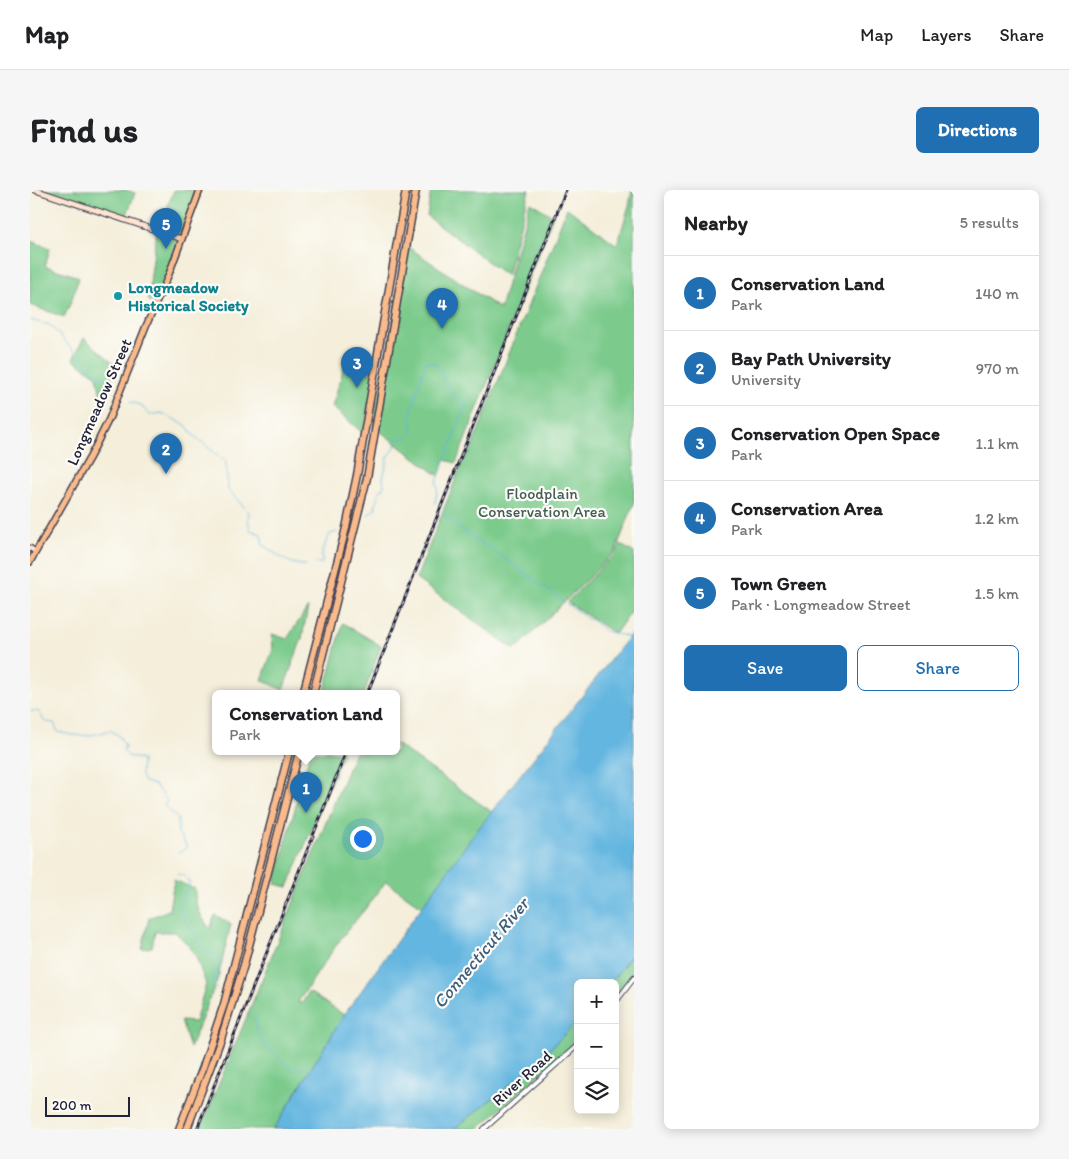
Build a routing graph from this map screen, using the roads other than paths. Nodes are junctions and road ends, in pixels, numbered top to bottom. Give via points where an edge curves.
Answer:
1 (35, 190) edge
2 (200, 190) edge
3 (406, 190) edge
4 (416, 190) edge
5 (182, 239) junction
6 (30, 548) edge
7 (36, 552) junction
8 (30, 562) edge
9 (304, 690) edge
10 (314, 690) edge
11 (288, 755) edge
12 (298, 755) edge
13 (634, 978) edge
14 (619, 998) edge
15 (574, 1049) edge
16 (179, 1129) edge
17 (187, 1129) edge
18 (484, 1129) edge

1 - 5 main road
2 - 5 main road, Longmeadow Street
3 - 9 highway via 358,475
4 - 10 highway via 369,467
5 - 7 main road, Longmeadow Street via 105,427
6 - 7 main road
7 - 8 main road, Longmeadow Street
11 - 16 highway via 225,999
12 - 17 highway via 244,965
13 - 14 street
15 - 18 street, River Road

